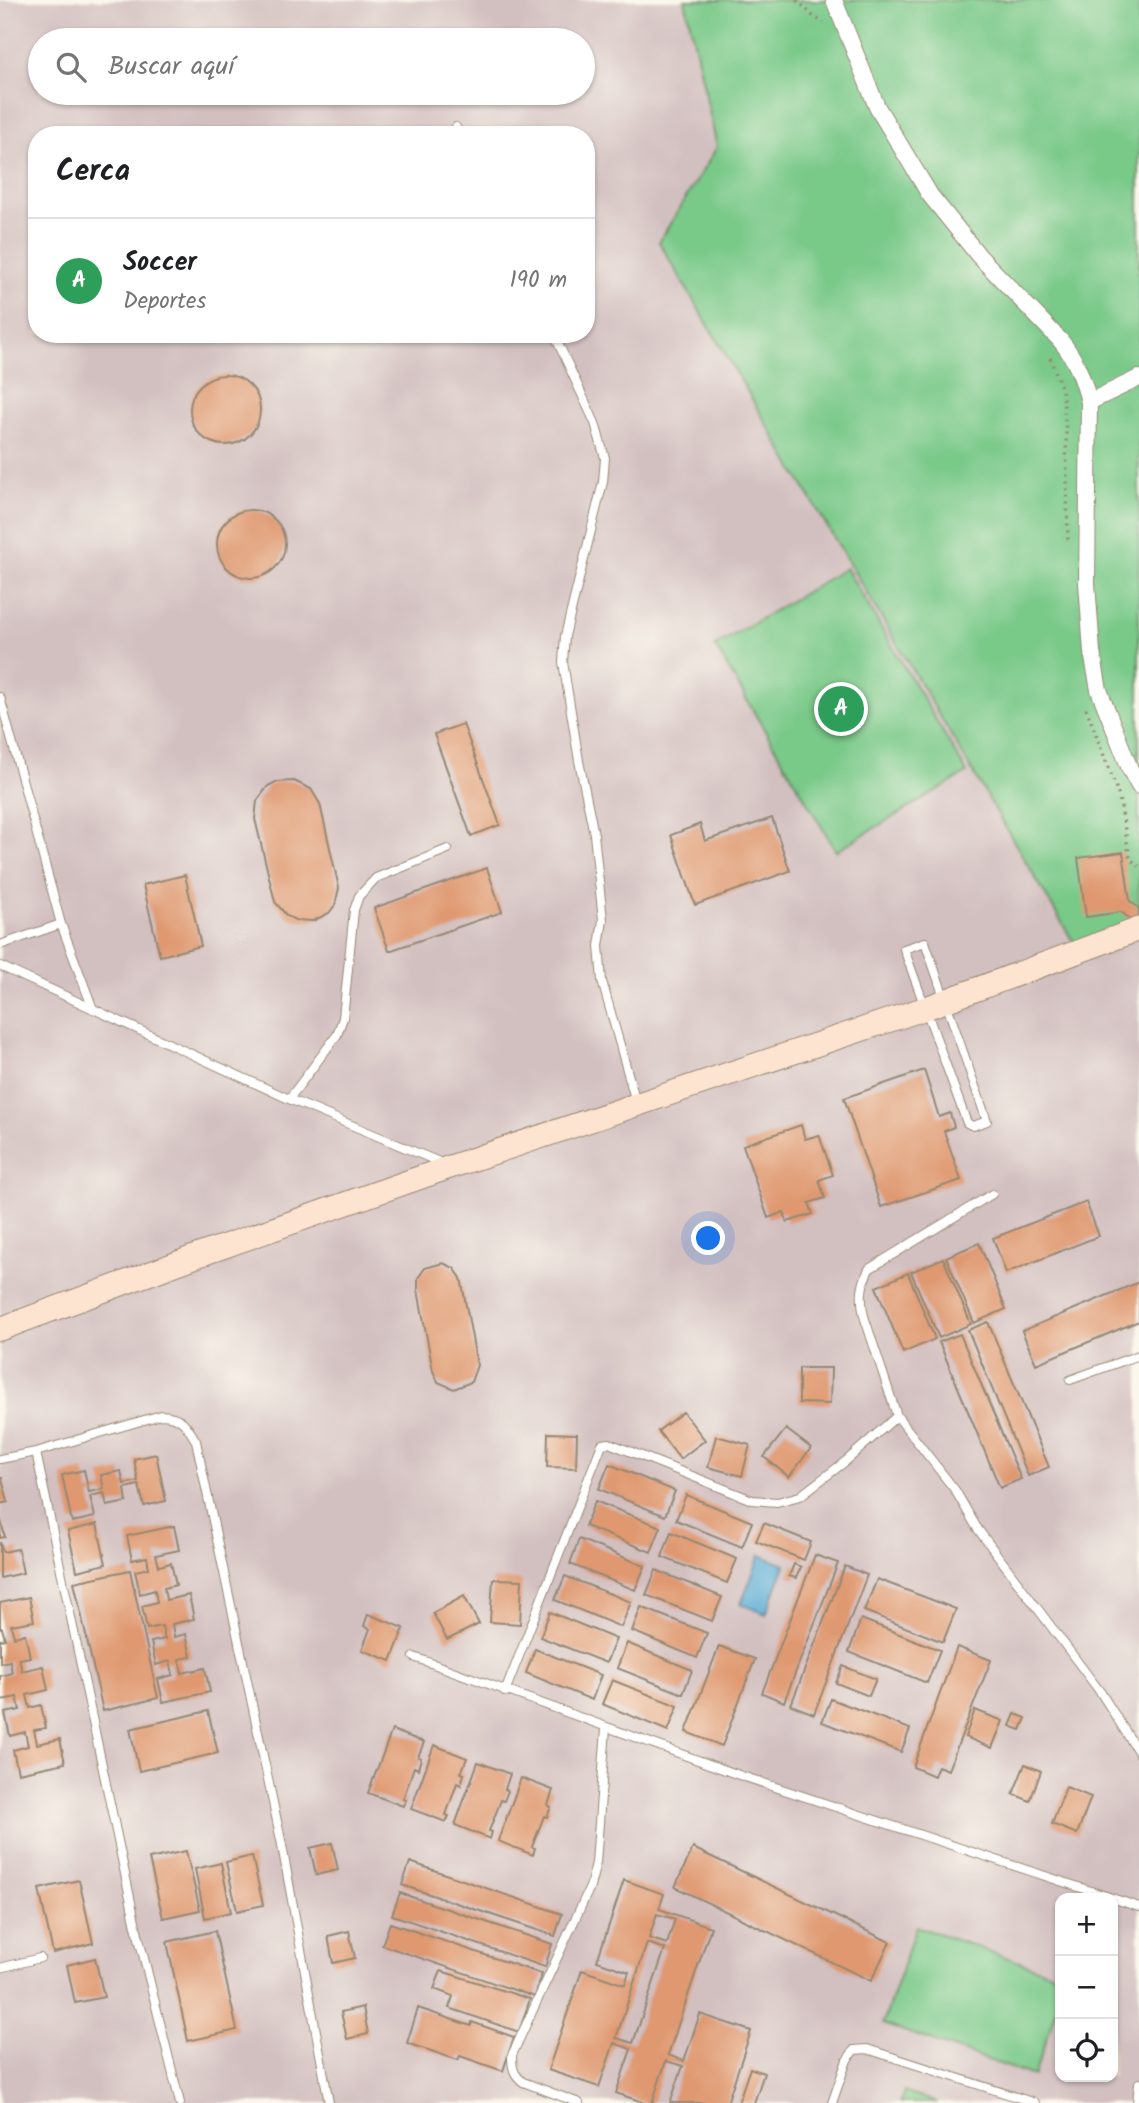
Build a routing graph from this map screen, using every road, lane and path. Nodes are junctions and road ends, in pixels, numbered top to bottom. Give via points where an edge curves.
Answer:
1 (797, 0) edge
2 (834, 0) edge
3 (829, 25) dead end
4 (558, 343) edge
5 (1049, 355) dead end
6 (1139, 378) edge
7 (1089, 402) junction
8 (1069, 544) dead end
9 (1082, 696) dead end
10 (0, 697) edge
11 (1139, 786) edge
12 (448, 849) dead end
13 (1139, 866) edge
14 (61, 924) junction
15 (1139, 929) edge
16 (0, 945) edge
17 (0, 967) edge
18 (936, 1004) junction
19 (93, 1009) junction
20 (969, 1072) junction
21 (951, 1078) junction
22 (289, 1099) junction
23 (636, 1105) junction
24 (450, 1167) junction
25 (992, 1194) dead end
26 (0, 1329) edge
27 (1139, 1356) edge
28 (1070, 1380) dead end
29 (897, 1416) junction
30 (36, 1452) junction
31 (0, 1459) edge
32 (414, 1657) dead end
33 (505, 1692) junction
34 (606, 1728) junction
35 (1139, 1753) edge
36 (1139, 1907) edge
37 (40, 1958) dead end
38 (0, 1968) edge
39 (1139, 2083) edge
40 (180, 2103) edge
41 (329, 2103) edge
42 (579, 2103) edge
43 (832, 2103) edge
44 (1035, 2103) edge
45 (1138, 2103) edge

1 - 3 path
2 - 7 street via 877,107 923,185 979,256 1071,353
4 - 23 lane via 595,423 605,458 562,662 594,834 603,920 599,946 602,981
5 - 8 path via 1062,389
6 - 7 street
7 - 11 street via 1087,583 1092,652 1099,690
9 - 13 path via 1119,796 1130,859
10 - 14 lane
12 - 22 lane via 376,878 359,896 343,1018 337,1035
14 - 16 lane
14 - 19 lane
15 - 18 street
17 - 19 lane
18 - 18 lane via 904,949 925,942
18 - 20 lane
18 - 21 lane
18 - 23 street
19 - 22 lane
20 - 21 lane
20 - 21 lane via 987,1121 973,1126 967,1123
22 - 24 lane
23 - 24 street
24 - 26 street
25 - 29 lane via 869,1269 862,1283 860,1301
27 - 28 lane
29 - 33 lane via 800,1496 777,1502 752,1500 602,1444
29 - 35 lane via 1101,1693
30 - 31 lane
30 - 40 lane via 136,1926
30 - 41 lane via 161,1415 176,1416 196,1441 281,1840
32 - 33 lane
33 - 34 lane
34 - 36 lane
34 - 42 lane via 596,1863 590,1887 512,2055 515,2076 523,2082
37 - 38 lane
39 - 45 lane
43 - 44 lane via 847,2060 854,2050 867,2049

